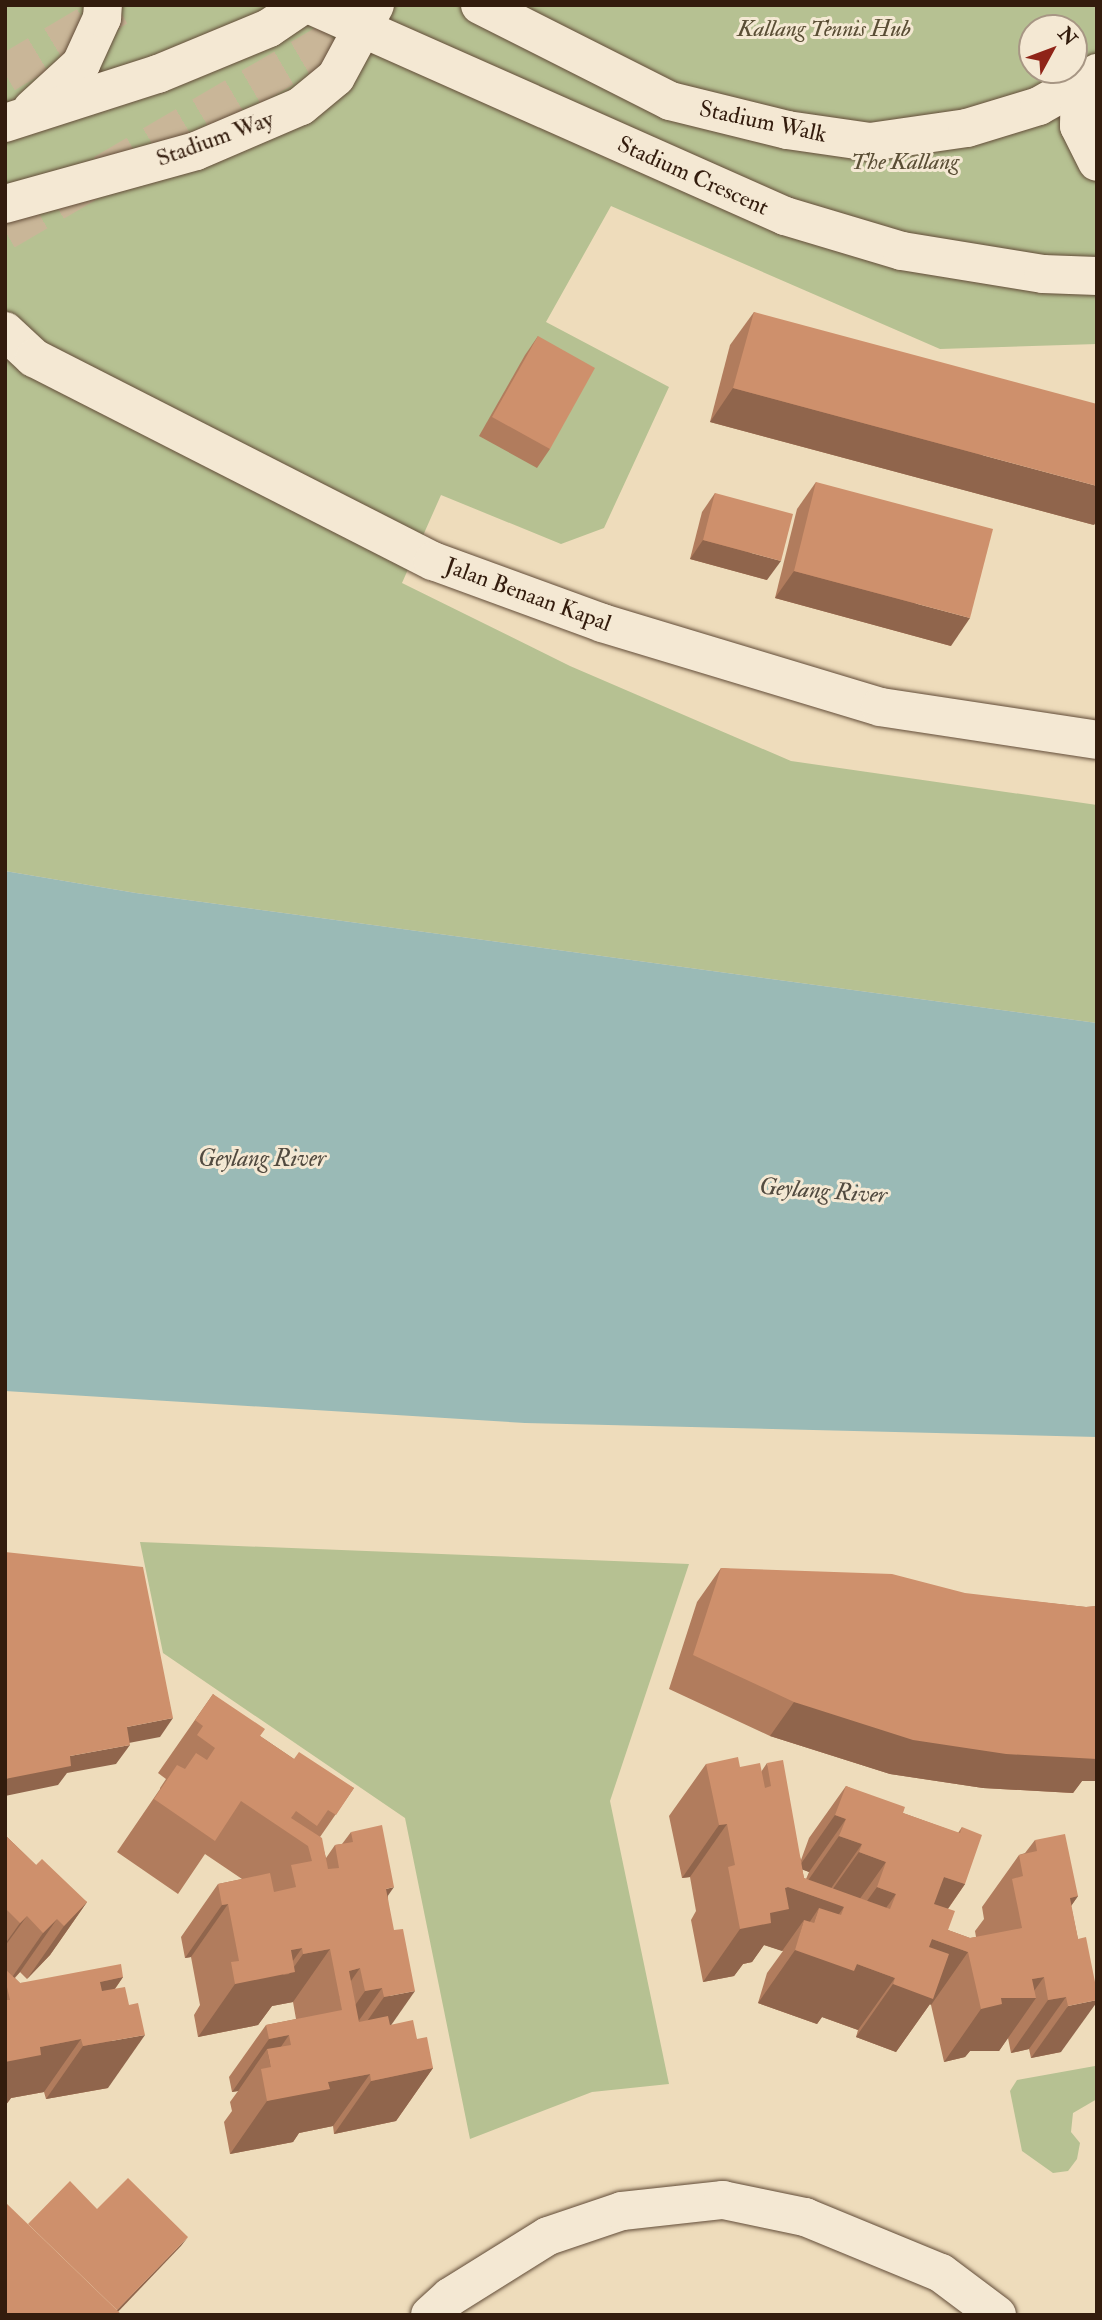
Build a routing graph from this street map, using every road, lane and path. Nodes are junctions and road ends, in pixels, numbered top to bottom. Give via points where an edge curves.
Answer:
1 (103, 5) edge
2 (303, 5) edge
3 (310, 5) edge
4 (480, 5) edge
5 (369, 18) edge
6 (1078, 84) edge
7 (1087, 84) edge
8 (14, 120) edge
9 (1097, 162) edge
10 (5, 204) edge
11 (1094, 274) edge
12 (5, 331) edge
13 (1097, 740) edge
14 (430, 2315) edge
15 (997, 2315) edge

1 - 8 street via 102,18 81,64
2 - 8 street via 269,28 158,74
3 - 5 street, Stadium Crescent
4 - 6 street, Stadium Walk via 670,102 788,130 870,142 967,128 1039,106
5 - 10 street, Stadium Way via 336,76 301,106 196,151
5 - 11 street, Stadium Crescent via 785,216 902,251 1043,274
7 - 9 street via 1079,126
12 - 13 street, Jalan Benaan Kapal via 34,358 433,561 602,623 880,707
14 - 15 street via 450,2297 548,2236 622,2211 723,2200 805,2217 941,2273

